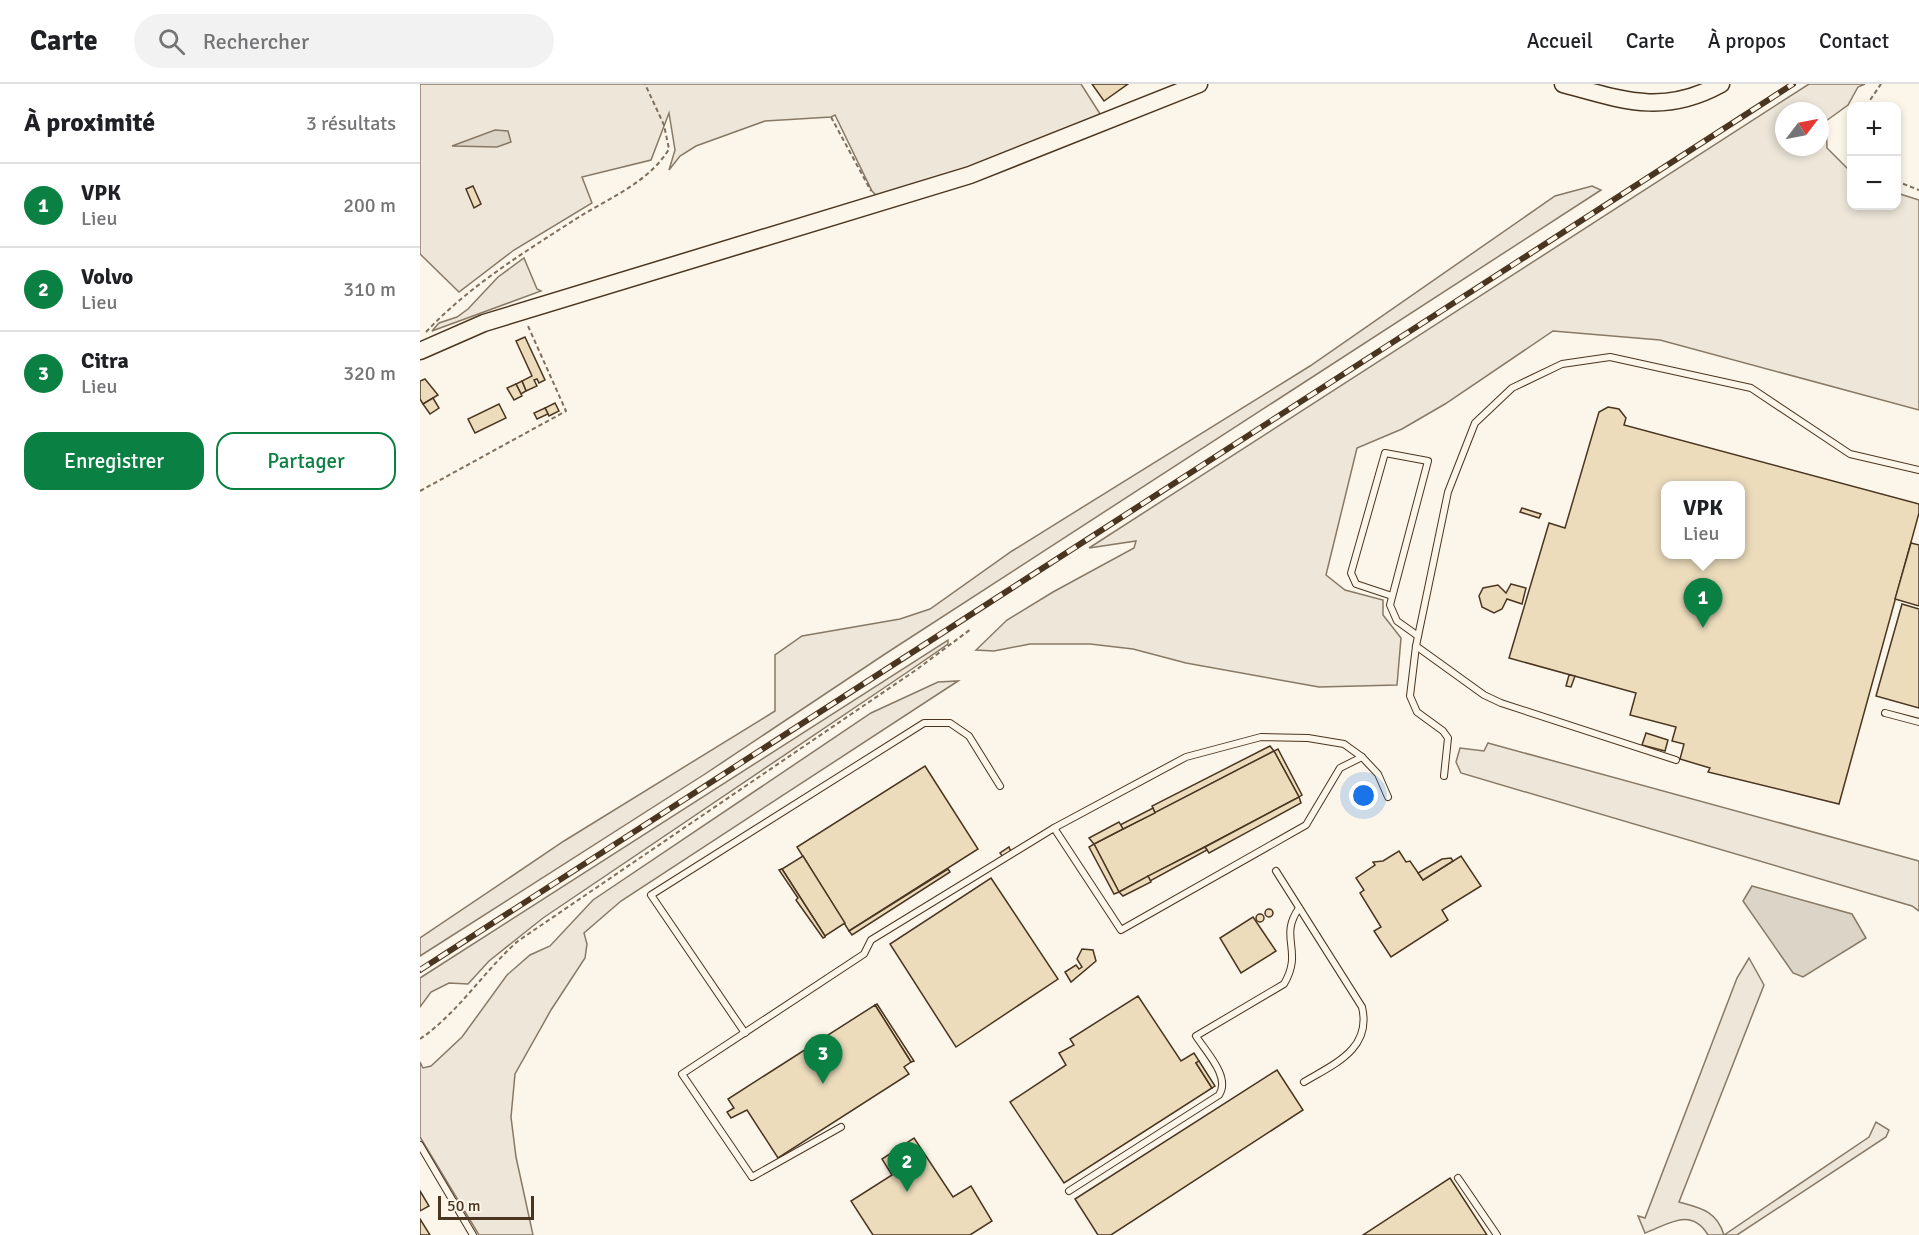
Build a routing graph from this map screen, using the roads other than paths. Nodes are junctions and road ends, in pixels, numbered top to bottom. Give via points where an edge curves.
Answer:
1 (1199, 84) edge
2 (1563, 84) edge
3 (1721, 84) edge
4 (420, 351) edge
5 (1919, 470) edge
6 (1392, 596) junction
7 (1418, 636) junction
8 (1416, 646) junction
9 (1885, 713) dead end
10 (1919, 722) edge
11 (1362, 757) junction
12 (1676, 760) dead end
13 (1444, 776) dead end
14 (1000, 786) dead end
15 (1388, 797) dead end
16 (1054, 828) junction
17 (1276, 871) dead end
18 (1299, 908) junction
19 (745, 1033) junction
20 (1304, 1082) dead end
21 (840, 1127) dead end
22 (420, 1145) edge
23 (1458, 1178) dead end
24 (1069, 1191) dead end
25 (473, 1235) edge
26 (1497, 1235) edge

1 - 4 street via 979,171 484,323
2 - 3 street via 1651,104 1692,98
5 - 7 lane via 1850,454 1751,388 1610,357 1562,364 1512,388 1474,423 1448,492
6 - 6 lane via 1428,461 1385,453 1351,573 1356,584
6 - 7 lane via 1391,609 1397,621
7 - 8 lane
8 - 12 lane via 1501,703
8 - 13 lane via 1410,696 1418,712 1448,738
9 - 10 lane
11 - 15 lane via 1378,774
11 - 16 lane via 1344,744 1261,736 1185,757
11 - 16 lane via 1340,768 1306,825 1121,930
14 - 19 lane via 969,736 950,723 924,723 651,895
16 - 19 lane via 871,940 864,954
17 - 18 lane
18 - 20 lane via 1362,1007 1365,1020 1353,1049
18 - 24 lane via 1290,921 1294,954 1292,972 1284,984 1196,1036 1223,1079 1219,1095
19 - 21 lane via 682,1074 752,1177
22 - 25 lane
23 - 26 lane

